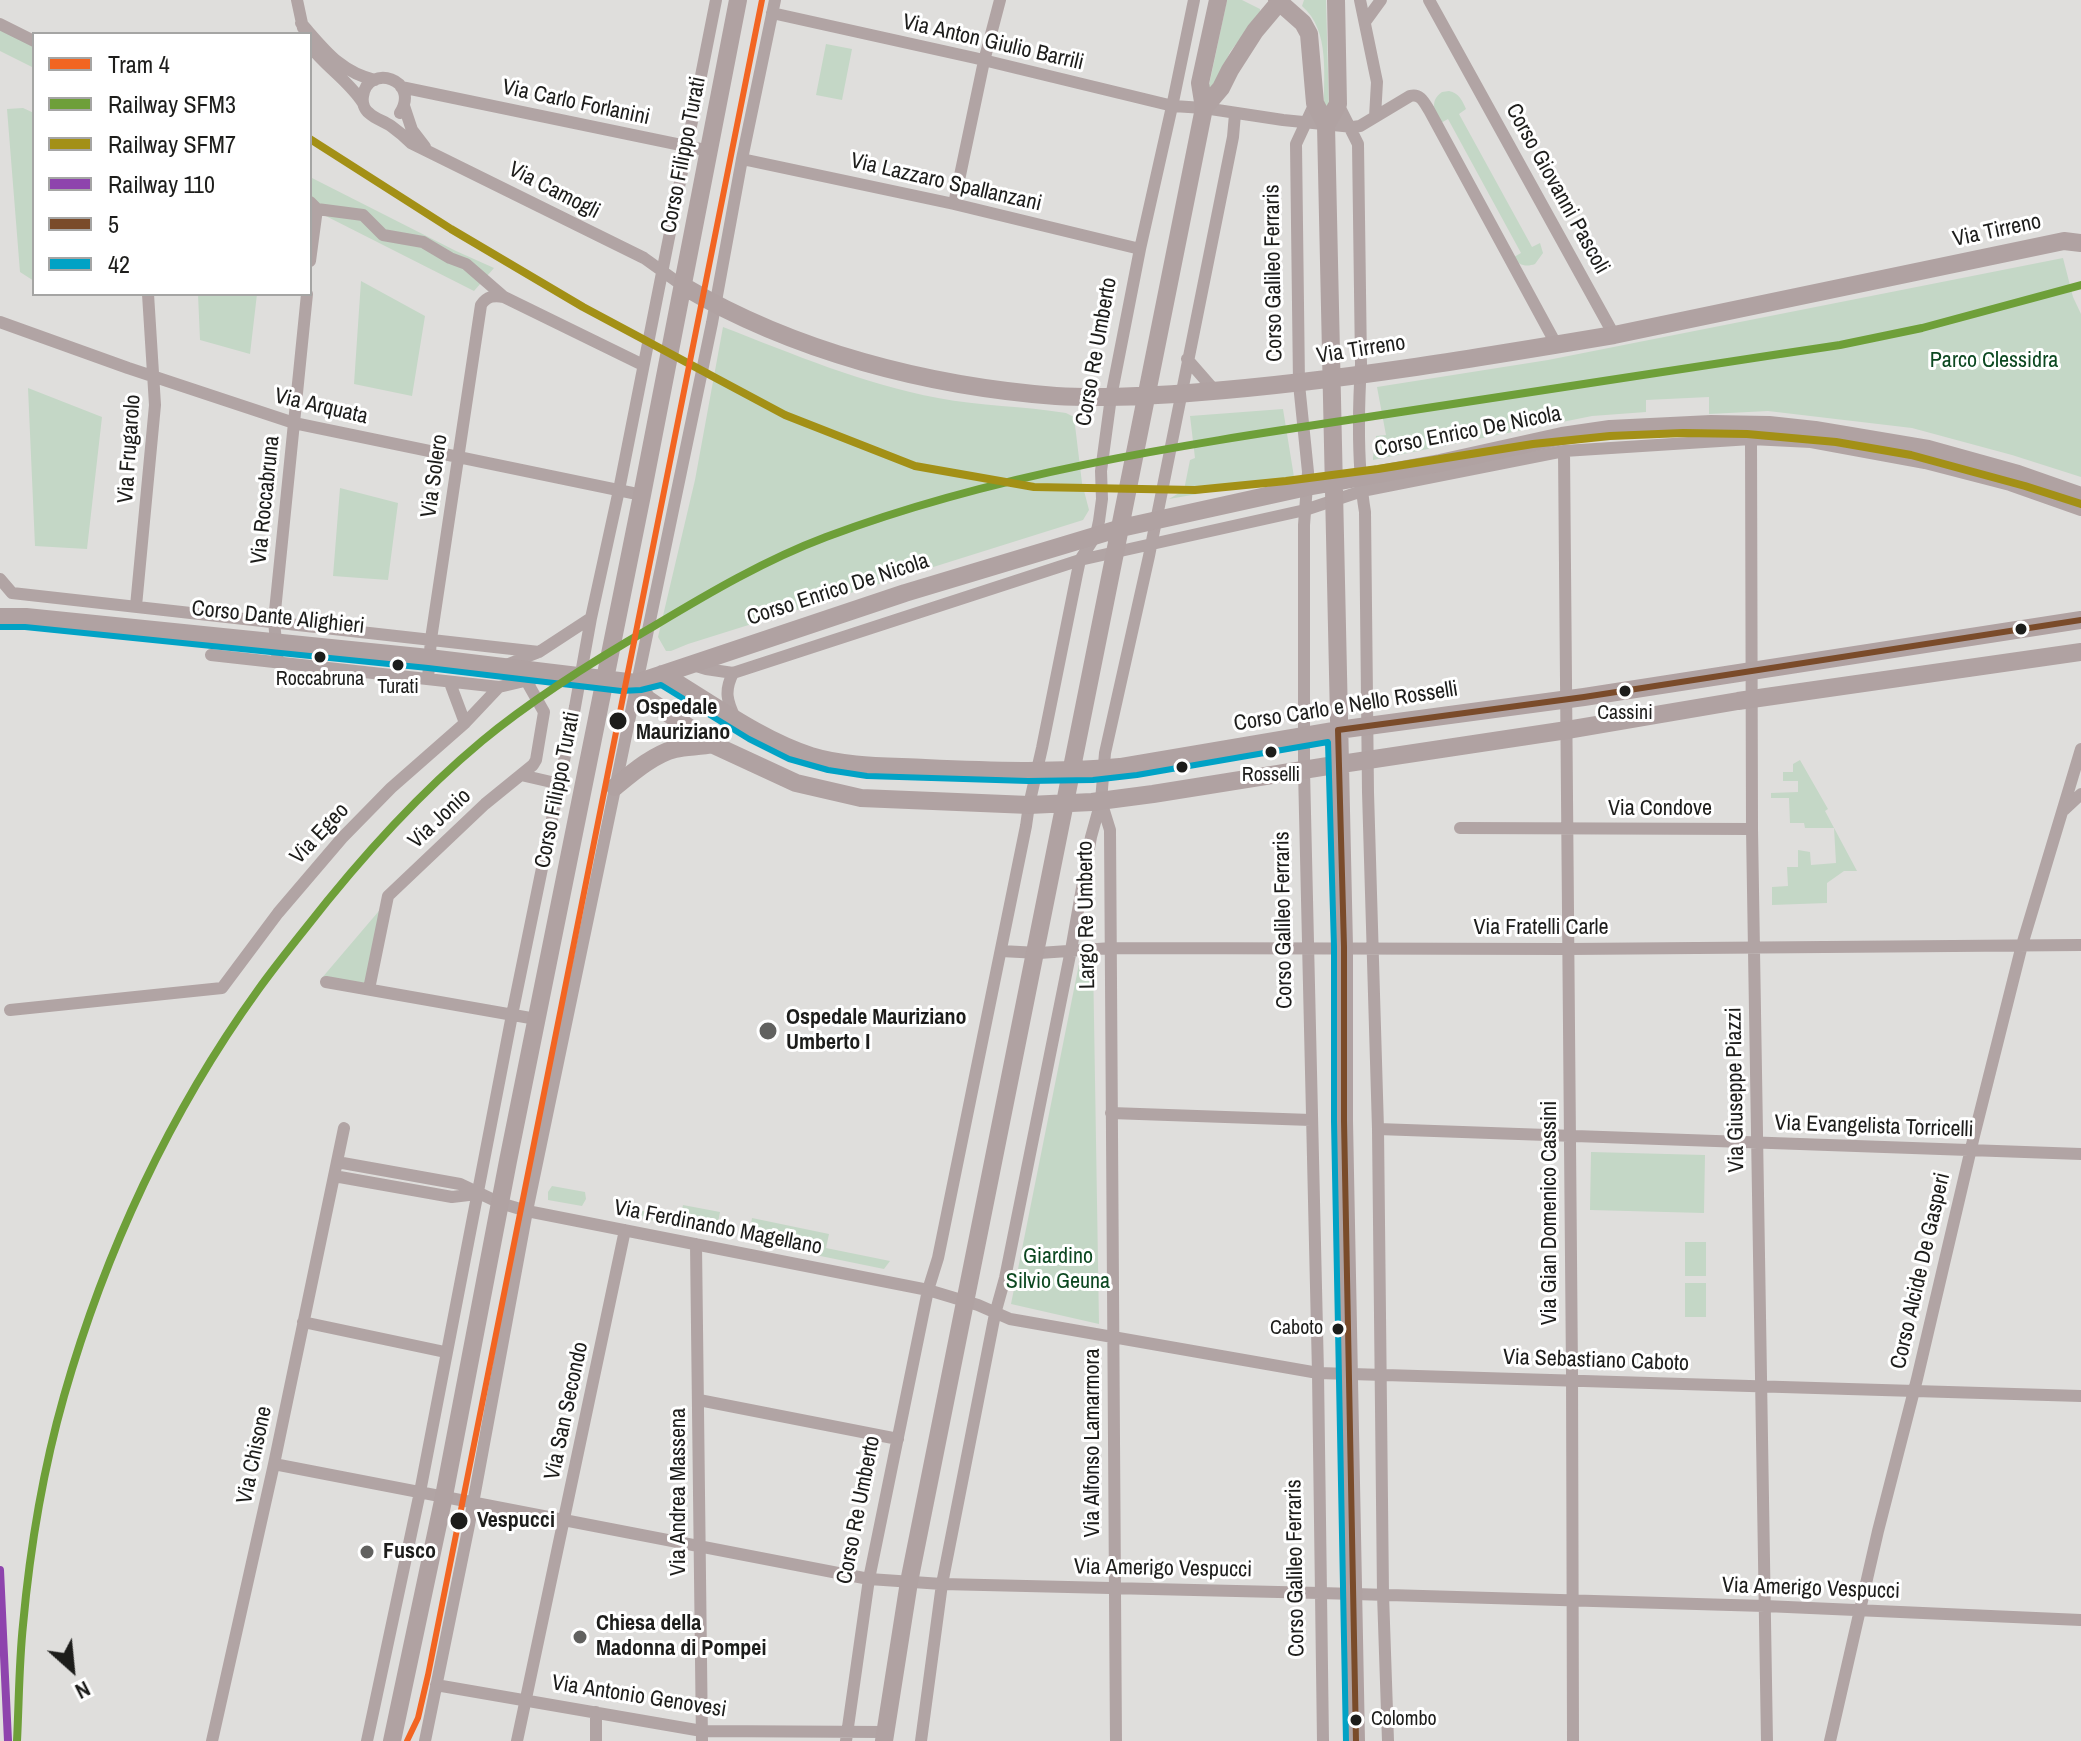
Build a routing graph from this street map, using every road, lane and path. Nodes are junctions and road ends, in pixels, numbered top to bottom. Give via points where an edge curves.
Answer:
1 (297, 0) edge
2 (716, 0) edge
3 (738, 0) edge
4 (1000, 0) edge
5 (1194, 0) edge
6 (1218, 0) edge
7 (1336, 0) edge
8 (1360, 0) edge
9 (1429, 0) edge
10 (1279, 1) edge
11 (1378, 1) edge
12 (773, 7) edge
13 (1365, 22) junction
14 (0, 24) edge
15 (303, 28) edge
16 (312, 37) edge
17 (32, 40) edge
18 (312, 49) edge
19 (984, 61) junction
20 (375, 80) junction
21 (401, 87) junction
22 (435, 95) junction
23 (363, 103) junction
24 (1315, 103) junction
25 (1338, 104) junction
26 (1173, 106) junction
27 (1204, 108) junction
28 (403, 109) junction
29 (1235, 114) junction
30 (1375, 117) junction
31 (380, 119) junction
32 (1306, 123) junction
33 (1326, 125) junction
34 (1350, 127) junction
35 (686, 147) junction
36 (427, 149) junction
37 (710, 151) junction
38 (742, 159) junction
39 (954, 204) junction
40 (313, 205) edge
41 (2081, 243) edge
42 (1140, 249) junction
43 (661, 270) junction
44 (683, 286) junction
45 (148, 296) edge
46 (307, 296) edge
47 (504, 297) junction
48 (716, 304) junction
49 (0, 322) edge
50 (1614, 335) junction
51 (1556, 344) junction
52 (1187, 359) junction
53 (643, 365) junction
54 (1360, 375) junction
55 (155, 377) junction
56 (1331, 379) junction
57 (1299, 384) junction
58 (1215, 391) junction
59 (1180, 394) junction
60 (1146, 396) junction
61 (1111, 397) junction
62 (294, 423) junction
63 (1751, 439) junction
64 (1564, 451) junction
65 (458, 457) junction
66 (1361, 484) junction
67 (1307, 487) junction
68 (619, 490) junction
69 (1334, 491) junction
70 (642, 495) junction
71 (2081, 496) edge
72 (1305, 510) junction
73 (2081, 510) edge
74 (1156, 520) junction
75 (1121, 528) junction
76 (1096, 535) junction
77 (1151, 543) junction
78 (1116, 551) junction
79 (1080, 560) junction
80 (0, 579) edge
81 (136, 606) junction
82 (1, 617) edge
83 (591, 618) junction
84 (2081, 620) edge
85 (274, 621) junction
86 (276, 642) junction
87 (430, 648) junction
88 (511, 649) junction
89 (539, 652) junction
90 (2081, 652) edge
91 (211, 655) dead end
92 (526, 657) junction
93 (278, 663) junction
94 (689, 664) junction
95 (502, 667) junction
96 (1753, 670) junction
97 (551, 672) junction
98 (733, 673) junction
99 (662, 674) junction
100 (581, 676) junction
101 (605, 678) junction
102 (428, 679) junction
103 (527, 682) junction
104 (450, 683) junction
105 (636, 683) junction
106 (499, 687) junction
107 (1566, 699) junction
108 (1753, 699) junction
109 (735, 719) junction
110 (465, 723) junction
111 (1367, 726) junction
112 (1338, 730) junction
113 (1567, 730) junction
114 (1304, 736) junction
115 (713, 744) junction
116 (2081, 749) edge
117 (1368, 760) junction
118 (1339, 764) junction
119 (1102, 769) junction
120 (1072, 770) junction
121 (1304, 770) junction
122 (1037, 771) junction
123 (521, 775) junction
124 (560, 784) junction
125 (615, 787) junction
126 (2081, 794) edge
127 (1101, 801) junction
128 (1065, 803) junction
129 (1029, 805) junction
130 (2062, 813) junction
131 (1460, 828) dead end
132 (1567, 829) junction
133 (1752, 829) junction
134 (2022, 945) junction
135 (2081, 945) edge
136 (1309, 947) junction
137 (1344, 947) junction
138 (1373, 947) junction
139 (1112, 948) junction
140 (1754, 948) junction
141 (1568, 949) junction
142 (1071, 950) junction
143 (1001, 951) junction
144 (1036, 953) junction
145 (326, 982) dead end
146 (369, 989) junction
147 (10, 1010) dead end
148 (512, 1015) junction
149 (536, 1019) junction
150 (1111, 1113) junction
151 (1311, 1120) junction
152 (344, 1128) dead end
153 (1378, 1129) junction
154 (1570, 1136) junction
155 (1757, 1143) junction
156 (1971, 1150) junction
157 (2081, 1154) edge
158 (337, 1162) junction
159 (334, 1176) junction
160 (477, 1194) junction
161 (500, 1203) junction
162 (527, 1211) junction
163 (625, 1230) junction
164 (696, 1244) junction
165 (928, 1290) junction
166 (966, 1302) junction
167 (995, 1314) junction
168 (303, 1322) junction
169 (1113, 1337) junction
170 (445, 1352) junction
171 (1318, 1373) junction
172 (1349, 1374) junction
173 (1380, 1375) junction
174 (1572, 1380) junction
175 (1761, 1386) junction
176 (1913, 1390) junction
177 (2081, 1396) edge
178 (699, 1400) junction
179 (898, 1439) junction
180 (274, 1464) junction
181 (420, 1492) junction
182 (444, 1496) junction
183 (473, 1503) junction
184 (565, 1519) junction
185 (698, 1546) junction
186 (869, 1579) junction
187 (909, 1582) junction
188 (942, 1584) junction
189 (1114, 1588) junction
190 (1320, 1593) junction
191 (1354, 1594) junction
192 (1383, 1594) junction
193 (1571, 1601) junction
194 (1765, 1606) junction
195 (1859, 1611) junction
196 (2081, 1620) edge
197 (436, 1685) junction
198 (525, 1700) junction
199 (596, 1712) junction
200 (702, 1736) edge
201 (846, 1737) edge
202 (884, 1737) edge
203 (212, 1741) edge
204 (367, 1741) edge
205 (392, 1741) edge
206 (425, 1741) edge
207 (517, 1741) edge
208 (596, 1741) edge
209 (921, 1741) edge
210 (1116, 1741) edge
211 (1323, 1741) edge
212 (1356, 1741) edge
213 (1388, 1741) edge
214 (1573, 1741) edge
215 (1767, 1741) edge
216 (1830, 1741) edge

1 - 15 street
2 - 35 street, Corso Filippo Turati
3 - 37 street, Corso Filippo Turati
4 - 19 street
5 - 26 street, Corso Re Umberto
6 - 27 street via 1200,83
7 - 25 street
8 - 13 street
9 - 50 street, Corso Giovanni Pascoli
10 - 24 street via 1309,34
10 - 27 street
11 - 13 street
12 - 19 street, Via Anton Giulio Barrili
12 - 38 street
13 - 30 street via 1377,82
14 - 17 street
16 - 20 street via 341,66
18 - 23 street
19 - 26 street, Via Anton Giulio Barrili
19 - 39 street
20 - 21 street via 387,78
20 - 23 street via 365,90
21 - 22 street, Via Carlo Forlanini
21 - 28 street
22 - 28 street
22 - 35 street, Via Carlo Forlanini
23 - 31 street
24 - 32 street, Corso Galileo Ferraris
24 - 33 street
25 - 33 street
25 - 34 street
26 - 27 street, Via Anton Giulio Barrili
26 - 42 street, Corso Re Umberto
27 - 29 street, Via Anton Giulio Barrili
27 - 60 street
28 - 31 street
28 - 36 street
29 - 32 street, Via Anton Giulio Barrili
29 - 52 street
30 - 34 street
30 - 51 street via 1414,95 1422,98
31 - 36 street, Via Camogli
32 - 33 street, Via Anton Giulio Barrili
32 - 57 street, Corso Galileo Ferraris via 1296,144
33 - 34 street, Via Anton Giulio Barrili
33 - 56 street
34 - 54 street via 1358,144
35 - 37 street, Via Carlo Forlanini
35 - 43 street, Corso Filippo Turati
36 - 43 street, Via Camogli
37 - 44 street, Corso Filippo Turati
38 - 39 street, Via Lazzaro Spallanzani
38 - 48 street
39 - 42 street, Via Lazzaro Spallanzani
40 - 47 street via 363,215 383,235 423,242 466,264
41 - 50 street, Via Tirreno via 2064,241
42 - 61 street, Corso Re Umberto
43 - 44 street, Via Tirreno
43 - 53 street, Corso Filippo Turati
44 - 48 street, Via Tirreno
44 - 70 street, Corso Filippo Turati
45 - 55 street, Via Frugarolo
46 - 62 street, Via Roccabruna
47 - 53 street
47 - 65 street, Via Solero via 489,297 481,305
48 - 61 street, Via Tirreno via 845,357 918,376 998,390
48 - 105 street
49 - 55 street, Via Arquata
50 - 51 street, Via Tirreno
51 - 54 street, Via Tirreno
52 - 58 street
52 - 59 street
53 - 68 street, Corso Filippo Turati
54 - 56 street, Via Tirreno
54 - 66 street
55 - 62 street, Via Arquata
55 - 81 street, Via Frugarolo
56 - 57 street, Via Tirreno
56 - 69 street
57 - 58 street, Via Tirreno
57 - 67 street, Corso Galileo Ferraris
58 - 59 street, Via Tirreno
59 - 60 street, Via Tirreno
59 - 74 street
60 - 61 street, Via Tirreno
60 - 75 street
61 - 76 street, Corso Re Umberto
62 - 65 street, Via Arquata
62 - 85 street, Via Roccabruna
63 - 64 street, Corso Enrico De Nicola
63 - 73 street, Corso Enrico De Nicola via 1811,442 1925,463
63 - 96 street, Via Giuseppe Piazzi
64 - 66 street, Corso Enrico De Nicola
64 - 107 street, Via Gian Domenico Cassini
65 - 68 street, Via Arquata
65 - 87 street, Via Solero
66 - 69 street, Corso Enrico De Nicola
66 - 71 street, Corso Enrico De Nicola via 1562,436 1711,424 1815,430 1928,449
66 - 111 street
67 - 69 street, Corso Enrico De Nicola
67 - 72 street, Corso Galileo Ferraris
67 - 74 street, Corso Enrico De Nicola
68 - 70 street, Via Arquata
68 - 83 street, Corso Filippo Turati
69 - 72 street, Corso Enrico De Nicola
69 - 112 street
70 - 101 street, Corso Filippo Turati
72 - 77 street, Corso Enrico De Nicola
72 - 114 street, Corso Galileo Ferraris
74 - 75 street, Corso Enrico De Nicola
74 - 77 street
75 - 76 street, Corso Enrico De Nicola
75 - 78 street
76 - 79 street, Corso Re Umberto
76 - 94 street, Corso Enrico De Nicola
77 - 78 street, Corso Enrico De Nicola
77 - 119 street
78 - 79 street, Corso Enrico De Nicola
78 - 120 street
79 - 98 street, Corso Enrico De Nicola
79 - 122 street, Corso Re Umberto
80 - 81 street, Corso Dante Alighieri via 12,593
81 - 85 street, Corso Dante Alighieri
82 - 86 street, Corso Dante Alighieri
83 - 89 street
83 - 100 street, Corso Filippo Turati
84 - 96 street, Corso Carlo e Nello Rosselli
85 - 86 street, Via Roccabruna
85 - 87 street, Corso Dante Alighieri
86 - 87 street, Corso Dante Alighieri
86 - 93 street, Via Roccabruna
87 - 88 street, Corso Dante Alighieri
87 - 95 street, Corso Dante Alighieri
87 - 102 street, Via Solero
88 - 89 street, Corso Dante Alighieri
88 - 92 street
89 - 92 street
90 - 108 street
91 - 93 street, Corso Dante Alighieri
92 - 95 street
92 - 97 street
93 - 102 street, Corso Dante Alighieri
94 - 98 street, Corso Enrico De Nicola
94 - 99 street, Corso Enrico De Nicola
95 - 97 street, Corso Dante Alighieri
96 - 107 street, Corso Carlo e Nello Rosselli
96 - 108 street, Via Giuseppe Piazzi
97 - 100 street, Corso Dante Alighieri
97 - 103 street, Corso Dante Alighieri
98 - 109 street via 726,690
99 - 105 street
99 - 109 street, Corso Carlo e Nello Rosselli
100 - 101 street, Corso Dante Alighieri
100 - 124 street, Corso Filippo Turati
101 - 105 street
101 - 149 street, Corso Filippo Turati
102 - 104 street, Corso Dante Alighieri
103 - 106 street, Corso Dante Alighieri
103 - 123 street, Via Jonio via 544,718 536,760
104 - 106 street, Corso Dante Alighieri
104 - 110 street
105 - 115 street via 647,699
105 - 125 street
106 - 110 street, Via Egeo
107 - 111 street, Corso Carlo e Nello Rosselli
107 - 113 street, Via Gian Domenico Cassini
108 - 113 street
108 - 133 street, Via Giuseppe Piazzi
109 - 122 street, Corso Carlo e Nello Rosselli via 810,755 845,762
110 - 147 street, Via Egeo via 342,838 222,988
111 - 112 street, Corso Carlo e Nello Rosselli
111 - 117 street
112 - 114 street, Corso Carlo e Nello Rosselli
112 - 118 street
113 - 117 street
113 - 132 street, Via Gian Domenico Cassini
114 - 119 street, Corso Carlo e Nello Rosselli
114 - 121 street, Corso Galileo Ferraris
115 - 125 street via 674,749
115 - 129 street via 796,783 833,793 895,801
116 - 130 street, Corso Alcide De Gasperi
117 - 118 street
117 - 138 street
118 - 121 street
118 - 137 street
119 - 120 street, Corso Carlo e Nello Rosselli
119 - 127 street
120 - 122 street, Corso Carlo e Nello Rosselli
120 - 128 street
121 - 127 street
121 - 136 street, Corso Galileo Ferraris
122 - 129 street, Corso Re Umberto
123 - 124 street
123 - 146 street, Via Jonio via 388,896
124 - 148 street, Corso Filippo Turati
125 - 162 street
126 - 130 street, Corso Alcide De Gasperi
127 - 128 street
127 - 139 street, Largo Re Umberto via 1110,830
127 - 142 street, Largo Re Umberto
128 - 129 street
128 - 144 street, Largo Re Umberto
129 - 143 street
130 - 134 street, Corso Alcide De Gasperi
131 - 132 street
132 - 133 street, Via Condove
132 - 141 street, Via Gian Domenico Cassini
133 - 140 street, Via Giuseppe Piazzi
134 - 135 street, Via Fratelli Carle
134 - 140 street, Via Fratelli Carle
134 - 156 street, Corso Alcide De Gasperi
136 - 137 street, Via Fratelli Carle
136 - 139 street, Via Fratelli Carle
136 - 151 street, Corso Galileo Ferraris
137 - 138 street, Via Fratelli Carle
137 - 172 street
138 - 141 street, Via Fratelli Carle
138 - 153 street
139 - 142 street, Via Fratelli Carle
139 - 150 street, Largo Re Umberto
140 - 141 street, Via Fratelli Carle
140 - 155 street, Via Giuseppe Piazzi
141 - 154 street, Via Gian Domenico Cassini
142 - 144 street, Via Fratelli Carle
142 - 167 street, Largo Re Umberto
143 - 144 street, Via Fratelli Carle
143 - 165 street
144 - 166 street, Largo Re Umberto
145 - 146 street
146 - 148 street
148 - 149 street
148 - 160 street, Corso Filippo Turati
149 - 161 street, Corso Filippo Turati
150 - 151 street
150 - 169 street, Largo Re Umberto
151 - 171 street, Corso Galileo Ferraris
152 - 158 street, Via Chisone
153 - 154 street, Via Evangelista Torricelli
153 - 173 street
154 - 155 street, Via Evangelista Torricelli
154 - 174 street, Via Gian Domenico Cassini
155 - 156 street, Via Evangelista Torricelli
155 - 175 street, Via Giuseppe Piazzi
156 - 157 street, Via Evangelista Torricelli
156 - 176 street, Corso Alcide De Gasperi
158 - 159 street, Via Chisone
158 - 160 street, Via Ferdinando Magellano via 460,1184
159 - 160 street via 452,1197
159 - 168 street, Via Chisone
160 - 161 street, Via Ferdinando Magellano
160 - 170 street, Corso Filippo Turati
161 - 162 street, Via Ferdinando Magellano
161 - 182 street, Corso Filippo Turati
162 - 163 street, Via Ferdinando Magellano
162 - 183 street
163 - 164 street, Via Ferdinando Magellano
163 - 184 street, Via San Secondo
164 - 165 street, Via Ferdinando Magellano
164 - 178 street, Via Andrea Massena
165 - 166 street
165 - 179 street, Corso Re Umberto
166 - 167 street
166 - 187 street
167 - 169 street
167 - 188 street
168 - 170 street
168 - 180 street, Via Chisone
169 - 171 street, Via Sebastiano Caboto
169 - 189 street, Via Alfonso Lamarmora
170 - 181 street, Corso Filippo Turati
171 - 172 street, Via Sebastiano Caboto
171 - 190 street, Corso Galileo Ferraris
172 - 173 street, Via Sebastiano Caboto
172 - 191 street
173 - 174 street, Via Sebastiano Caboto
173 - 192 street
174 - 175 street, Via Sebastiano Caboto
174 - 193 street, Via Gian Domenico Cassini
175 - 176 street, Via Sebastiano Caboto
175 - 194 street, Via Giuseppe Piazzi
176 - 177 street, Via Sebastiano Caboto
176 - 195 street, Corso Alcide De Gasperi
178 - 179 street
178 - 185 street, Via Andrea Massena
179 - 186 street, Corso Re Umberto
180 - 181 street
180 - 203 street, Via Chisone
181 - 182 street
181 - 204 street, Corso Filippo Turati
182 - 183 street, Via Amerigo Vespucci
182 - 205 street, Corso Filippo Turati
183 - 184 street, Via Amerigo Vespucci
183 - 197 street
184 - 185 street, Via Amerigo Vespucci
184 - 198 street, Via San Secondo
185 - 186 street, Via Amerigo Vespucci
185 - 200 street, Via Andrea Massena
186 - 187 street, Via Amerigo Vespucci
186 - 201 street, Corso Re Umberto
187 - 188 street, Via Amerigo Vespucci
187 - 202 street
188 - 189 street, Via Amerigo Vespucci
188 - 209 street
189 - 190 street, Via Amerigo Vespucci
189 - 210 street, Via Alfonso Lamarmora
190 - 191 street, Via Amerigo Vespucci
190 - 211 street, Corso Galileo Ferraris
191 - 192 street, Via Amerigo Vespucci
191 - 212 street
192 - 193 street, Via Amerigo Vespucci
192 - 213 street
193 - 194 street, Via Amerigo Vespucci
193 - 214 street, Via Gian Domenico Cassini
194 - 195 street, Via Amerigo Vespucci
194 - 215 street, Via Giuseppe Piazzi
195 - 196 street, Via Amerigo Vespucci
195 - 216 street, Corso Alcide De Gasperi
197 - 198 street, Via Antonio Genovesi
197 - 206 street
198 - 199 street, Via Antonio Genovesi
198 - 207 street, Via San Secondo
199 - 200 street, Via Antonio Genovesi
199 - 208 street
200 - 201 street, Via Antonio Genovesi
201 - 202 street, Via Antonio Genovesi

